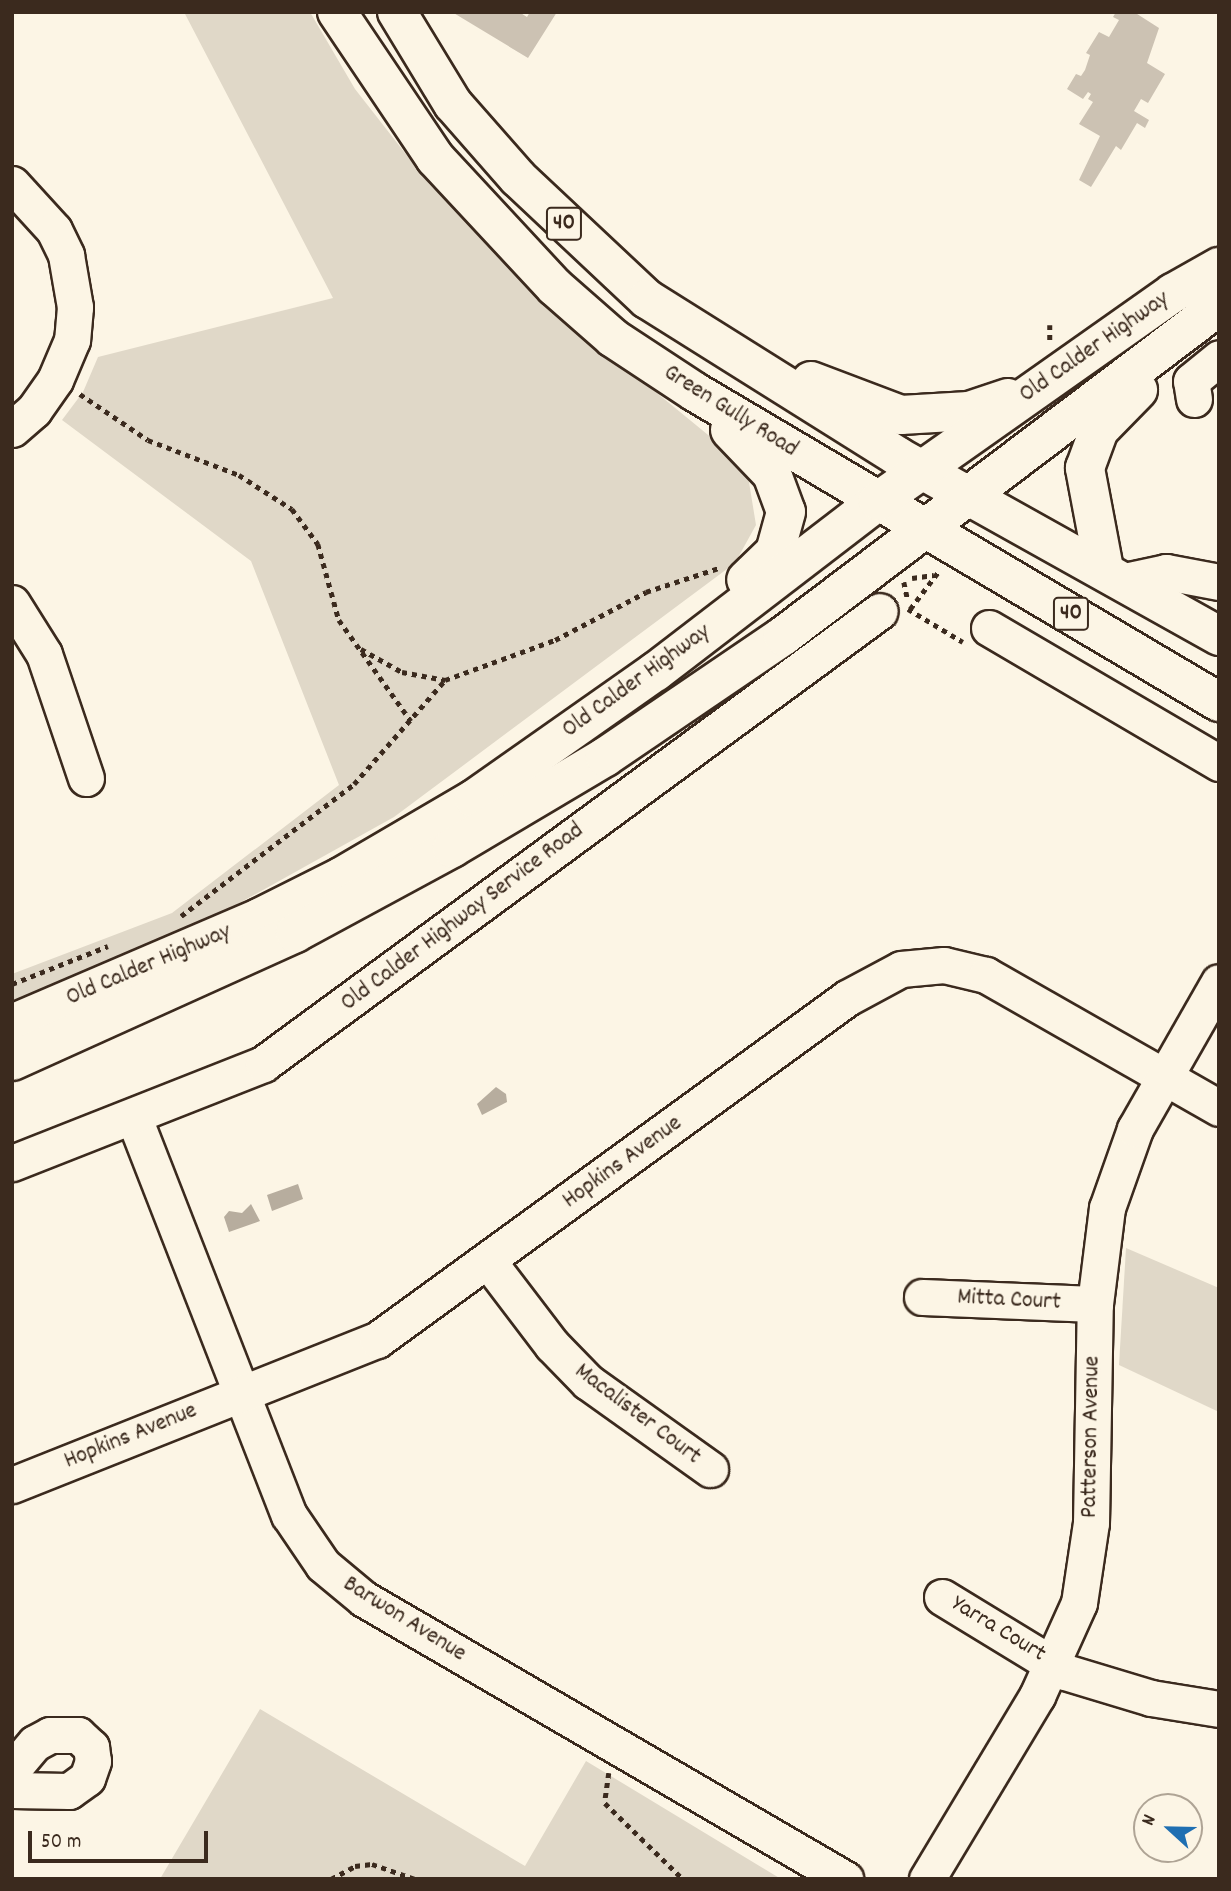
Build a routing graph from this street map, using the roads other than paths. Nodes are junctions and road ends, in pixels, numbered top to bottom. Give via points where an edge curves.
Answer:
1 (337, 12) edge
2 (397, 12) edge
3 (12, 184) edge
4 (1219, 267) edge
5 (1217, 308) edge
6 (693, 331) junction
7 (1219, 358) edge
8 (652, 363) junction
9 (1041, 386) junction
10 (1194, 399) dead end
11 (12, 429) edge
12 (922, 470) junction
13 (969, 494) junction
14 (878, 501) junction
15 (922, 528) junction
16 (1114, 575) junction
17 (1216, 581) edge
18 (12, 603) edge
19 (897, 609) road end
20 (1219, 636) edge
21 (979, 637) road end
22 (1219, 702) edge
23 (1219, 762) edge
24 (86, 778) dead end
25 (474, 799) junction
26 (1219, 982) edge
27 (12, 1024) edge
28 (12, 1061) edge
29 (1163, 1076) junction
30 (1219, 1108) edge
31 (134, 1118) junction
32 (12, 1163) edge
33 (488, 1261) junction
34 (922, 1297) dead end
35 (1095, 1304) junction
36 (241, 1394) junction
37 (710, 1469) dead end
38 (12, 1485) edge
39 (942, 1597) dead end
40 (1054, 1664) junction
41 (1219, 1709) edge
42 (12, 1770) edge
43 (12, 1790) edge
44 (840, 1877) edge
45 (927, 1879) edge

1 - 8 main road, Green Gully Road / 40 via 420,138 490,220 565,296 613,338
2 - 6 main road, Green Gully Road / 40 via 453,104 518,178 622,279
3 - 11 street via 54,230 73,280 72,340 55,380 34,410
4 - 9 main road, Old Calder Highway via 1173,293
5 - 13 main road, Old Calder Highway
5 - 16 main road via 1110,417 1091,447 1084,468 1087,494
6 - 9 main road via 901,415 969,411
6 - 12 main road, Green Gully Road / 40
7 - 10 street via 1191,381
8 - 14 main road, Green Gully Road / 40
8 - 25 main road via 743,442 772,474 786,512 779,544 756,572 635,664
9 - 12 main road, Old Calder Highway
12 - 13 main road, Green Gully Road / 40
12 - 14 main road, Old Calder Highway
13 - 15 main road, Old Calder Highway
13 - 16 main road, Green Gully Road / 40
14 - 15 main road, Green Gully Road / 40
14 - 25 main road, Old Calder Highway via 655,672
15 - 22 main road, Green Gully Road / 40 via 947,561
15 - 28 main road, Old Calder Highway via 772,644 530,804 295,933
16 - 17 street via 1166,572
16 - 20 main road, Green Gully Road / 40
18 - 24 street via 44,654
19 - 31 street, Old Calder Highway Service Road via 271,1059 242,1076
21 - 23 street
25 - 27 main road, Old Calder Highway via 341,877 259,918
26 - 29 street, Patterson Avenue
29 - 30 street, Hopkins Avenue
29 - 33 street, Hopkins Avenue via 986,975 944,965 901,969 847,998
29 - 35 street, Patterson Avenue via 1135,1129 1107,1208
31 - 32 street, Old Calder Highway Service Road
31 - 36 street, Barwon Avenue
33 - 36 street, Hopkins Avenue via 377,1340
33 - 37 street, Macalister Court via 552,1345 588,1382
34 - 35 street, Mitta Court
35 - 40 street, Patterson Avenue via 1086,1568 1076,1612
36 - 38 street, Hopkins Avenue
36 - 44 street, Barwon Avenue via 289,1515 335,1577 364,1599
39 - 40 street, Yarra Court
40 - 41 street, Yarra Court via 1114,1688
40 - 45 street, Patterson Avenue
42 - 43 street via 35,1742 50,1735 78,1735 91,1747 93,1762 87,1778 68,1791

